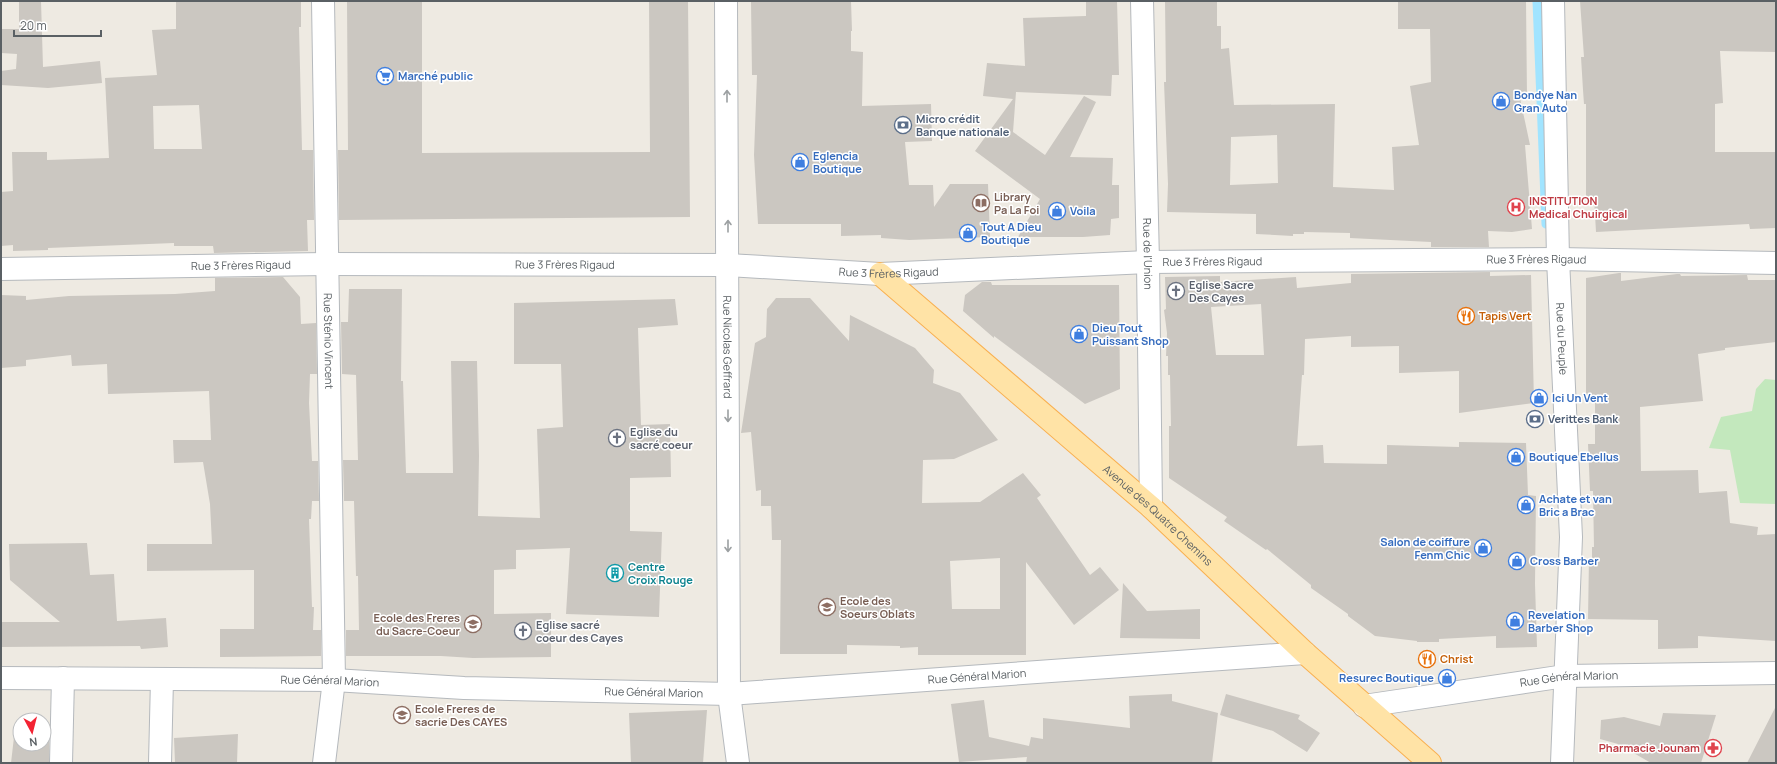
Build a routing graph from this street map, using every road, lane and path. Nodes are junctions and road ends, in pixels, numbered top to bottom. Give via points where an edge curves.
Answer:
1 (323, 1) edge
2 (726, 1) edge
3 (1142, 1) edge
4 (1553, 1) edge
5 (1558, 259) junction
6 (1148, 262) junction
7 (1776, 263) edge
8 (327, 264) junction
9 (728, 266) junction
10 (1, 269) edge
11 (880, 274) junction
12 (1151, 507) junction
13 (1305, 653) junction
14 (1776, 673) edge
15 (1565, 676) junction
16 (1, 678) edge
17 (63, 678) junction
18 (162, 679) junction
19 (334, 680) junction
20 (729, 694) junction
21 (1364, 706) junction
22 (61, 763) edge
23 (160, 763) edge
24 (324, 763) edge
25 (738, 763) edge
26 (1430, 763) edge
27 (1562, 763) edge

1 - 8 street, Rue Sténio Vincent
9 -> 2 street, Rue Nicolas Geffrard
3 - 6 street, Rue de l'Union
4 - 5 street, Rue du Peuple
5 - 6 street, Rue 3 Frères Rigaud
5 - 7 street, Rue 3 Frères Rigaud
5 - 15 street, Rue du Peuple via 1571,537
6 - 11 street, Rue 3 Frères Rigaud
6 - 12 street, Rue de l'Union
8 - 9 street, Rue 3 Frères Rigaud
8 - 10 street, Rue 3 Frères Rigaud
8 - 19 street, Rue Sténio Vincent
9 - 11 street, Rue 3 Frères Rigaud
9 -> 20 street, Rue Nicolas Geffrard
11 - 12 main road, Avenue des Quatre Chemins
12 - 13 main road, Avenue des Quatre Chemins
13 - 20 street, Rue Général Marion
13 - 21 main road, Avenue des Quatre Chemins
14 - 15 street, Rue Général Marion
15 - 21 street, Rue Général Marion
15 - 27 street, Rue du Peuple
16 - 17 street, Rue Général Marion
17 - 18 street, Rue Général Marion
17 - 22 street
18 - 19 street, Rue Général Marion
18 - 23 street
19 - 20 street, Rue Général Marion via 464,688
19 - 24 street, Rue Sténio Vincent
20 - 25 street, Rue Nicolas Geffrard
21 - 26 main road, Avenue des Quatre Chemins

